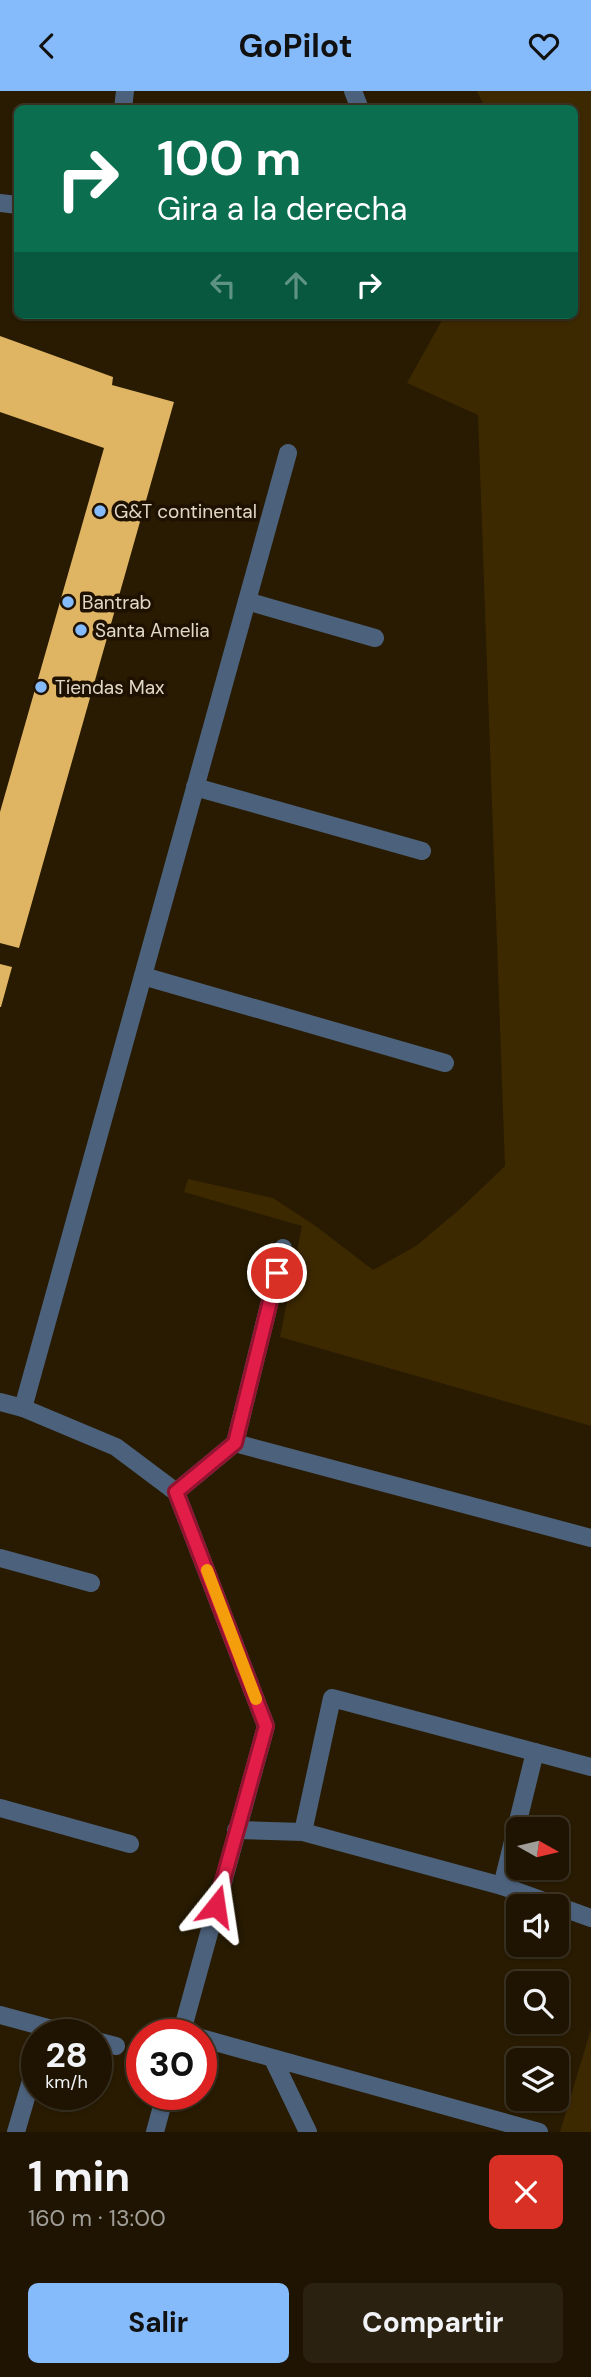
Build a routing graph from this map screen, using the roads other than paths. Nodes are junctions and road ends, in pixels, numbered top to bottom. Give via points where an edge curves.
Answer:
1 (288, 453) dead end
2 (247, 601) junction
3 (375, 638) dead end
4 (195, 787) junction
5 (422, 851) dead end
6 (143, 976) junction
7 (444, 1063) dead end
8 (283, 1248) dead end
9 (0, 1402) edge
10 (23, 1408) junction
11 (235, 1443) junction
12 (176, 1492) junction
13 (591, 1538) edge
14 (0, 1558) edge
15 (90, 1583) dead end
16 (535, 1752) junction
17 (591, 1767) edge
18 (0, 1808) edge
19 (236, 1830) junction
20 (303, 1832) junction
21 (130, 1844) dead end
22 (502, 1886) junction
23 (591, 1918) edge
24 (0, 2015) edge
25 (188, 2019) edge
26 (21, 2022) edge
27 (217, 2043) edge
28 (112, 2045) edge
29 (116, 2046) dead end
30 (273, 2059) junction
31 (22, 2110) edge
32 (160, 2110) edge
33 (16, 2132) edge
34 (155, 2132) edge
35 (308, 2132) edge
36 (539, 2132) edge

1 - 2 street
2 - 3 street
2 - 4 street
4 - 5 street
4 - 6 street
6 - 7 street
6 - 10 street
8 - 11 street
9 - 10 street
10 - 12 street via 116,1447
11 - 12 street
11 - 13 street
12 - 19 street via 266,1726
14 - 15 street
16 - 17 street
16 - 20 street via 332,1698
16 - 22 street
18 - 21 street
19 - 20 street
19 - 25 street
20 - 22 street
22 - 23 street
24 - 26 street
27 - 30 street
28 - 29 street
30 - 35 street
30 - 36 street
31 - 33 street
32 - 34 street

